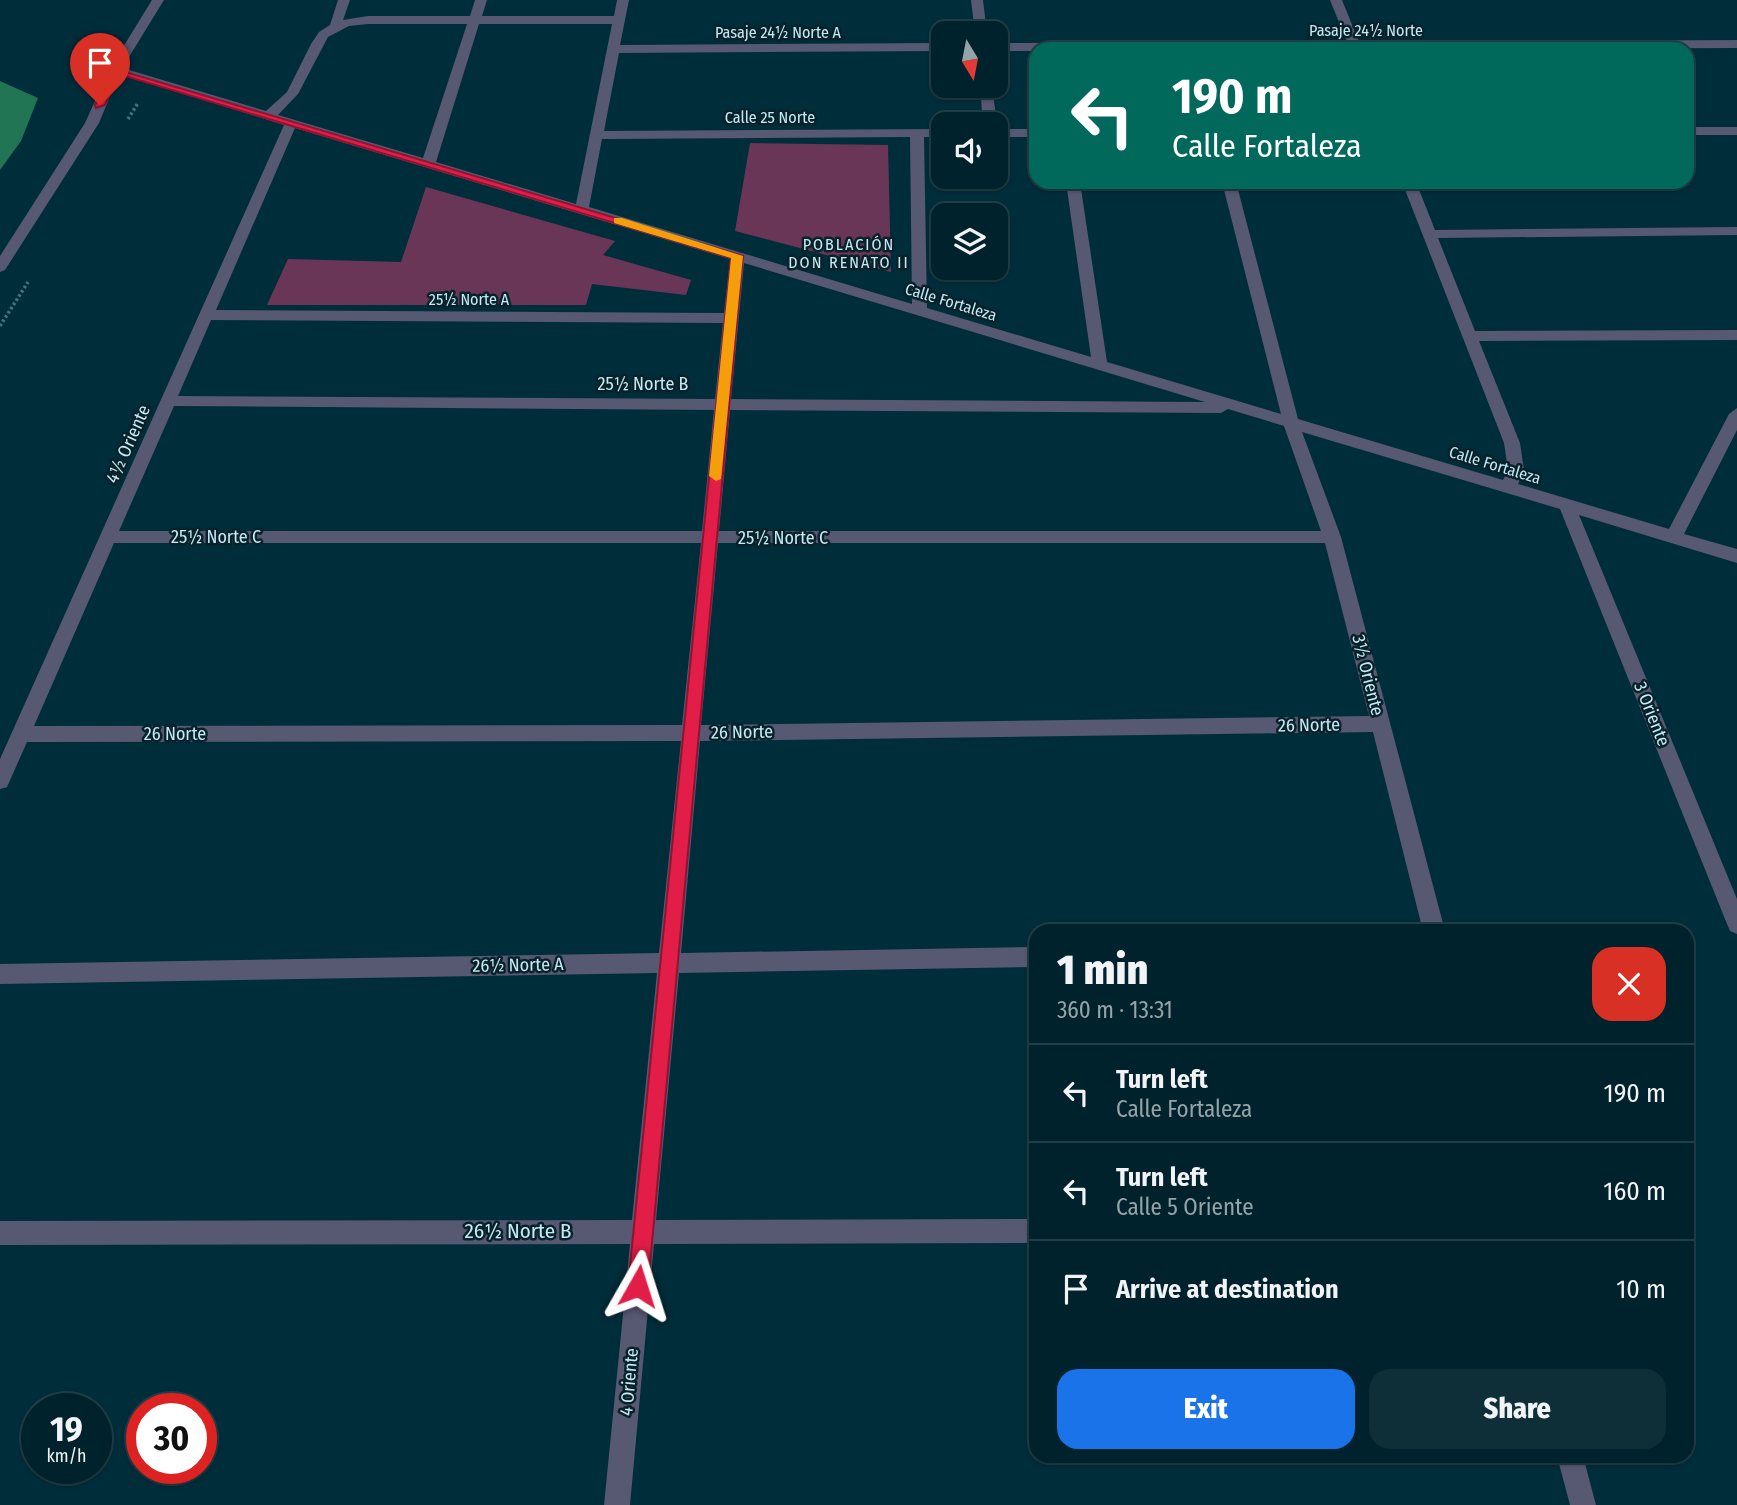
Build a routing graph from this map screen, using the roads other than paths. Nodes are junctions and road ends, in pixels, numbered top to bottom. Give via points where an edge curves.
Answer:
1 (158, 0) edge
2 (344, 0) edge
3 (481, 0) edge
4 (623, 0) edge
5 (977, 0) edge
6 (1336, 0) edge
7 (475, 20) junction
8 (619, 20) junction
9 (980, 21) edge
10 (334, 27) junction
11 (1353, 42) edge
12 (1694, 44) edge
13 (1737, 44) edge
14 (931, 47) edge
15 (1008, 47) edge
16 (1029, 47) edge
17 (613, 49) junction
18 (115, 70) junction
19 (267, 116) junction
20 (291, 123) junction
21 (1694, 131) edge
22 (1737, 131) edge
23 (1008, 133) edge
24 (1029, 133) edge
25 (917, 134) junction
26 (931, 134) edge
27 (596, 135) junction
28 (428, 164) junction
29 (1074, 189) edge
30 (1230, 189) edge
31 (1412, 189) edge
32 (582, 210) junction
33 (1737, 231) edge
34 (1429, 234) junction
35 (737, 256) junction
36 (0, 267) edge
37 (920, 311) junction
38 (206, 315) junction
39 (731, 318) junction
40 (1737, 335) edge
41 (1470, 336) junction
42 (1100, 365) junction
43 (168, 401) junction
44 (723, 404) junction
45 (1244, 408) junction
46 (1737, 414) edge
47 (1291, 422) junction
48 (1508, 487) junction
49 (1566, 504) junction
50 (108, 537) junction
51 (1332, 537) junction
52 (1675, 537) junction
53 (710, 538) junction
54 (1737, 556) edge
55 (1380, 724) junction
56 (691, 733) junction
57 (20, 734) junction
58 (0, 781) edge
59 (1432, 924) edge
60 (1737, 924) edge
61 (1029, 957) edge
62 (669, 962) junction
63 (0, 974) edge
64 (643, 1231) junction
65 (1029, 1231) edge
66 (0, 1233) edge
67 (1572, 1463) edge
68 (617, 1505) edge
69 (1583, 1505) edge

1 - 18 street
2 - 10 street
3 - 7 street
4 - 8 street
5 - 9 street
6 - 11 street
7 - 8 street
7 - 10 street via 357,21
7 - 28 street
8 - 17 street
10 - 19 street via 320,36 291,96
12 - 13 street, Pasaje 24½ Norte
14 - 17 street, Pasaje 24½ Norte A
15 - 16 street, Pasaje 24½ Norte
17 - 27 street
18 - 19 street, Calle Fortaleza
18 - 36 street via 92,123
19 - 20 street, Calle Fortaleza
20 - 28 street, Calle Fortaleza
20 - 38 street, 4½ Oriente
21 - 22 street
23 - 24 street
25 - 26 street, Calle 25 Norte
25 - 27 street, Calle 25 Norte
25 - 37 street
27 - 32 street
28 - 32 street, Calle Fortaleza
29 - 42 street
30 - 47 street, 3½ Oriente
31 - 34 street
32 - 35 street, Calle Fortaleza
33 - 34 street
34 - 41 street
35 - 37 street, Calle Fortaleza
35 - 39 street, 4 Oriente
37 - 42 street, Calle Fortaleza
38 - 39 street, 25½ Norte A
38 - 43 street, 4½ Oriente
39 - 44 street, 4 Oriente
40 - 41 street
41 - 48 street via 1516,456
42 - 45 street, Calle Fortaleza
43 - 44 street, 25½ Norte B
43 - 50 street, 4½ Oriente
44 - 45 street, 25½ Norte B
44 - 53 street, 4 Oriente
45 - 47 street, Calle Fortaleza
46 - 52 street
47 - 48 street, Calle Fortaleza
47 - 51 street, 3½ Oriente
48 - 49 street, Calle Fortaleza
49 - 52 street, Calle Fortaleza
49 - 60 street, 3 Oriente
50 - 53 street, 25½ Norte C
50 - 57 street, 4½ Oriente
51 - 53 street, 25½ Norte C
51 - 55 street, 3½ Oriente
52 - 54 street, Calle Fortaleza
53 - 56 street, 4 Oriente
55 - 56 street, 26 Norte
55 - 59 street, 3½ Oriente
56 - 57 street, 26 Norte
56 - 62 street, 4 Oriente
57 - 58 street, 4½ Oriente
61 - 62 street, 26½ Norte A
62 - 63 street, 26½ Norte A
62 - 64 street, 4 Oriente
64 - 65 street, 26½ Norte B
64 - 66 street, 26½ Norte B
64 - 68 street, 4 Oriente
67 - 69 street

